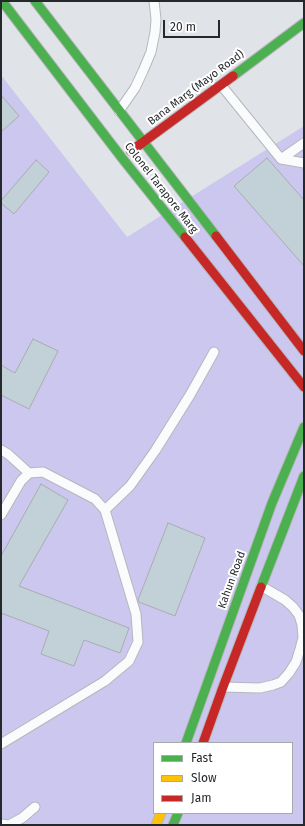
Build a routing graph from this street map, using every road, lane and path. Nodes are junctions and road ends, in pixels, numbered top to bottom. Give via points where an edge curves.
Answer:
1 (2, 1) edge
2 (35, 1) edge
3 (154, 1) edge
4 (304, 23) edge
5 (221, 84) junction
6 (119, 111) junction
7 (143, 143) junction
8 (304, 143) edge
9 (122, 158) junction
10 (281, 160) junction
11 (304, 163) edge
12 (304, 351) edge
13 (214, 352) dead end
14 (304, 386) edge
15 (304, 427) edge
16 (1, 450) edge
17 (29, 473) junction
18 (304, 476) edge
19 (105, 510) junction
20 (1, 515) edge
21 (261, 586) junction
22 (223, 687) junction
23 (186, 742) edge
24 (203, 742) edge
25 (1, 744) edge
26 (35, 807) dead end
27 (161, 814) edge
28 (178, 814) edge
29 (1, 824) edge
30 (156, 825) edge
31 (173, 825) edge

1 - 9 main road, Colonel Tarapore Marg
2 - 6 main road, Colonel Tarapore Marg
3 - 6 lane via 156,18 151,52 135,88
4 - 5 main road, Bana Marg (Mayo Road)
5 - 7 main road, Bana Marg (Mayo Road)
5 - 10 lane
6 - 7 main road, Colonel Tarapore Marg
7 - 9 main road, Bana Marg (Mayo Road)
7 - 12 main road, Colonel Tarapore Marg
8 - 10 lane
9 - 14 main road, Colonel Tarapore Marg
10 - 11 lane
13 - 19 lane via 155,451 130,486
15 - 23 main road, Kahun Road via 272,503
16 - 17 lane
17 - 19 lane via 43,472 95,499
17 - 20 lane via 21,481
18 - 21 main road
19 - 25 lane via 136,614 138,642 129,661 105,681
21 - 22 main road
21 - 22 lane via 284,600 299,615 302,638 296,662 281,682 274,685 260,688
22 - 24 main road
26 - 29 lane via 9,825
27 - 30 main road
28 - 31 main road

